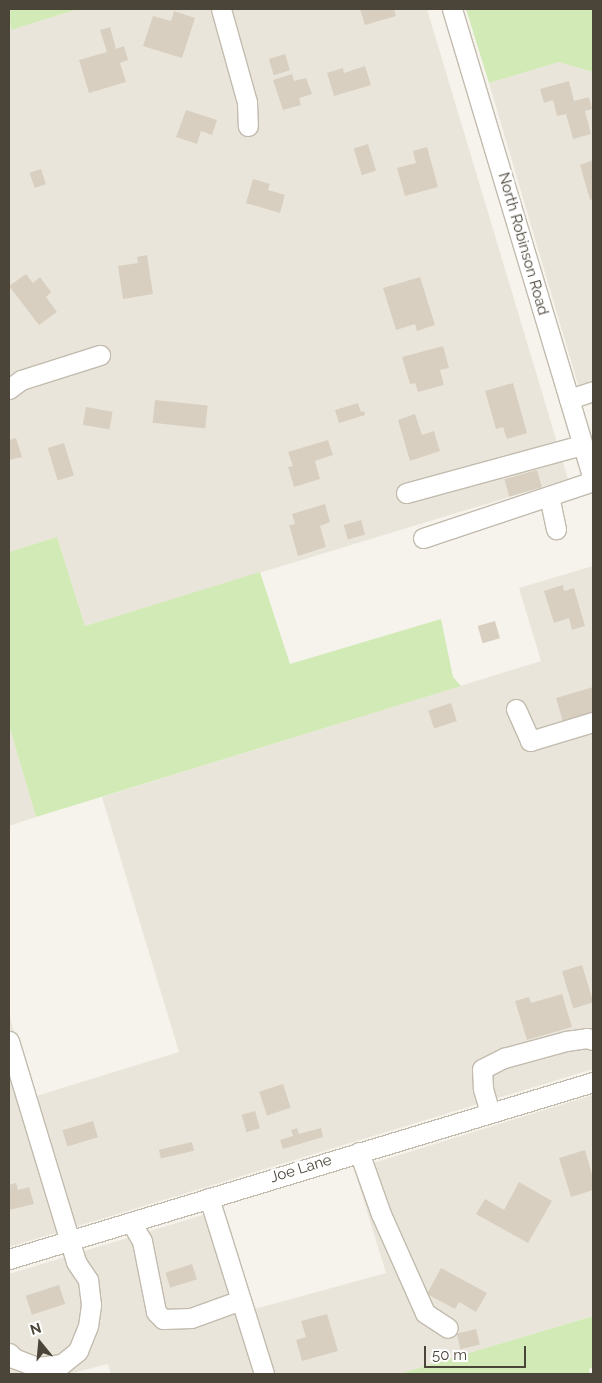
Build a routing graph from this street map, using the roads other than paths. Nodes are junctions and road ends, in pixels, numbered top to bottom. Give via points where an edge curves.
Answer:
1 (221, 9) edge
2 (452, 9) edge
3 (248, 126) dead end
4 (100, 355) dead end
5 (9, 389) edge
6 (593, 391) edge
7 (569, 398) junction
8 (582, 445) junction
9 (593, 481) edge
10 (406, 494) dead end
11 (549, 496) junction
12 (556, 529) dead end
13 (423, 538) dead end
14 (516, 709) dead end
15 (593, 722) edge
16 (593, 1040) edge
17 (9, 1041) edge
18 (593, 1082) edge
19 (490, 1113) junction
20 (358, 1152) junction
21 (208, 1198) junction
22 (131, 1222) junction
23 (71, 1240) junction
24 (9, 1259) edge
25 (241, 1300) junction
26 (448, 1328) dead end
27 (9, 1353) edge
28 (264, 1374) edge

1 - 3 street via 248,102
2 - 7 street, North Robinson Road
4 - 5 street via 20,380
6 - 7 street
7 - 8 street, North Robinson Road
8 - 9 street, North Robinson Road
8 - 10 street
9 - 11 street
11 - 12 street
11 - 13 street
14 - 15 street via 530,741
16 - 19 street via 566,1041 504,1058 482,1069
17 - 23 street
18 - 19 street, Joe Lane
19 - 20 street, Joe Lane
20 - 21 street, Joe Lane
20 - 26 street via 381,1214 425,1313
21 - 22 street, Joe Lane
21 - 25 street
22 - 23 street, Joe Lane
22 - 25 street via 142,1241 156,1312 163,1319 190,1318
23 - 24 street, Joe Lane
23 - 27 street via 76,1262 88,1280 91,1305 88,1326 78,1351 62,1364 37,1367
25 - 28 street

